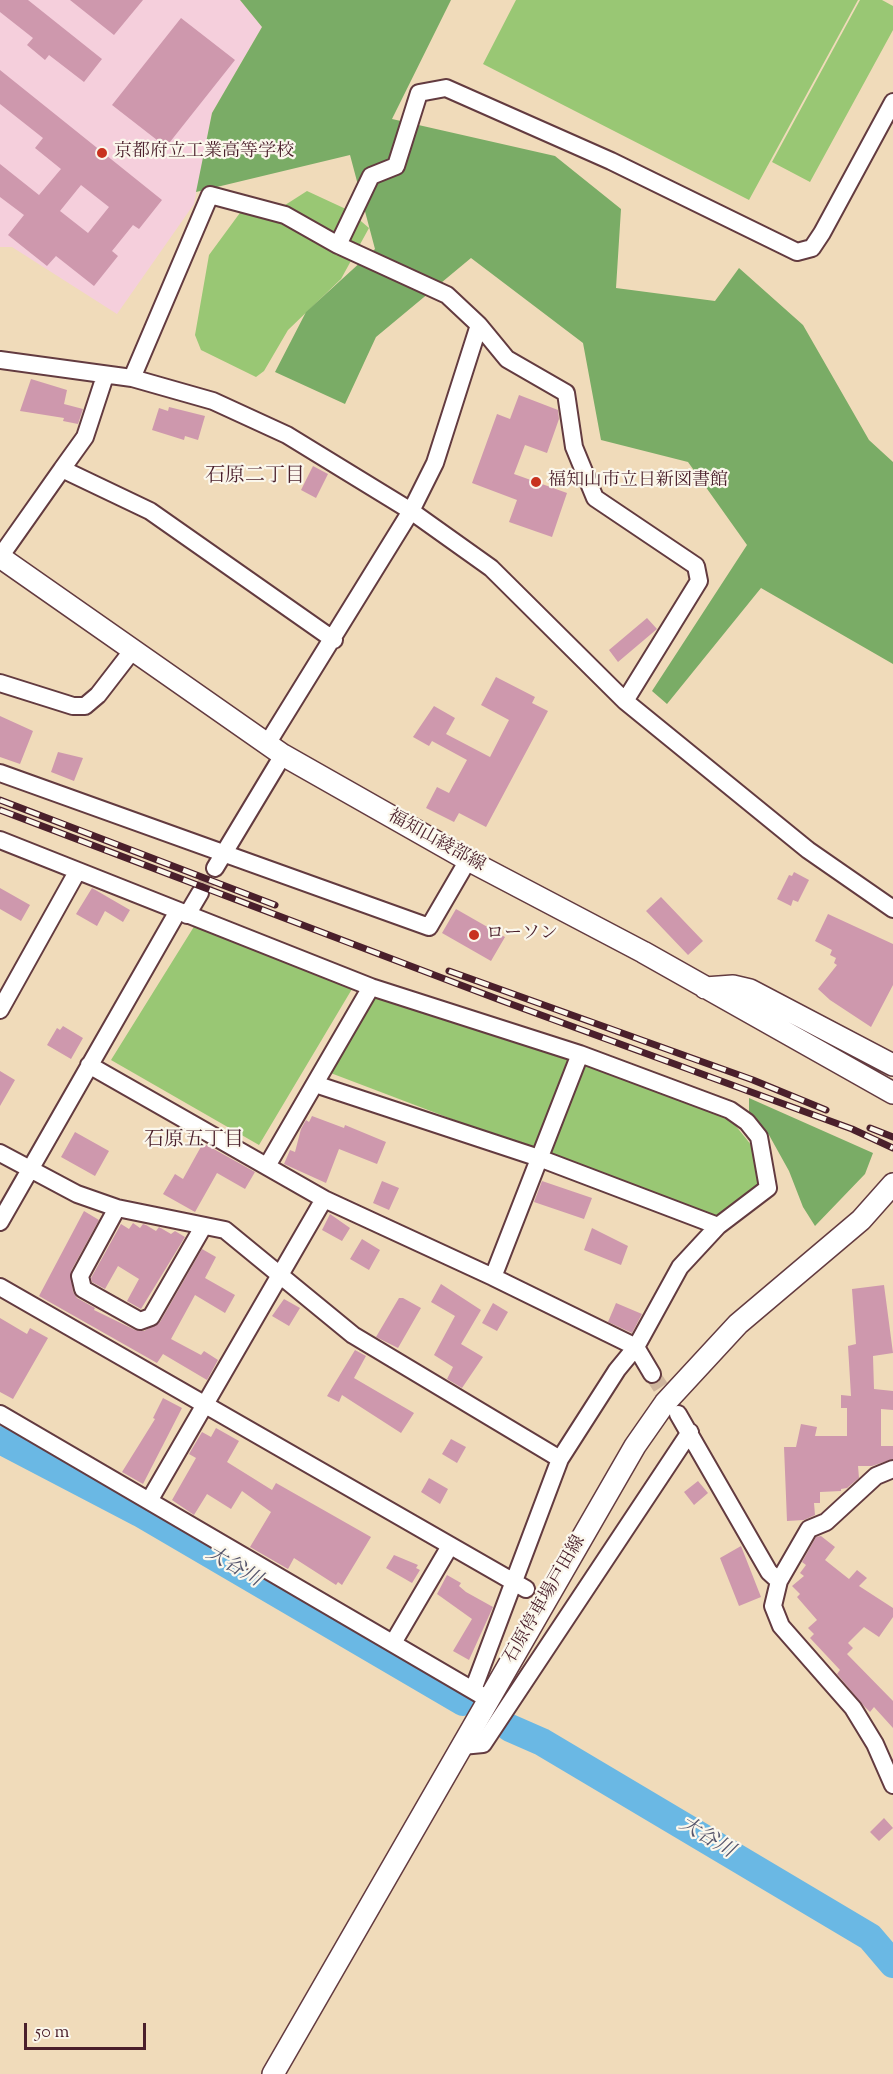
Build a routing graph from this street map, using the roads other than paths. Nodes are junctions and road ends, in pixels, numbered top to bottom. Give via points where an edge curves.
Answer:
1 (893, 102) edge
2 (338, 245) junction
3 (479, 325) junction
4 (0, 360) edge
5 (105, 376) junction
6 (132, 378) junction
7 (62, 469) junction
8 (411, 511) junction
9 (0, 557) edge
10 (334, 640) junction
11 (132, 651) junction
12 (0, 683) edge
13 (625, 701) junction
14 (275, 750) junction
15 (0, 773) edge
16 (0, 840) edge
17 (468, 860) junction
18 (219, 861) junction
19 (77, 872) junction
20 (200, 893) tunnel mouth
21 (893, 909) edge
22 (183, 913) junction
23 (371, 987) junction
24 (704, 988) junction
25 (0, 1010) edge
26 (580, 1054) junction
27 (89, 1065) junction
28 (893, 1065) edge
29 (315, 1083) junction
30 (893, 1093) edge
31 (0, 1153) edge
32 (539, 1158) junction
33 (267, 1166) junction
34 (30, 1170) junction
35 (892, 1188) edge
36 (324, 1199) junction
37 (117, 1208) junction
38 (0, 1222) edge
39 (718, 1226) junction
40 (203, 1227) junction
41 (279, 1276) junction
42 (493, 1277) junction
43 (0, 1287) edge
44 (636, 1347) junction
45 (652, 1374) tunnel mouth
46 (206, 1404) junction
47 (0, 1414) edge
48 (678, 1414) tunnel mouth
49 (690, 1432) junction
50 (560, 1459) junction
51 (893, 1469) edge
52 (149, 1501) junction
53 (450, 1546) junction
54 (779, 1581) junction
55 (520, 1585) junction
56 (393, 1643) junction
57 (481, 1695) junction
58 (462, 1746) junction
59 (893, 1785) edge
60 (273, 2074) edge

1 - 2 street via 812,248 797,252 611,160 446,88 419,93 396,166 371,176
2 - 3 street via 447,295
2 - 6 street via 285,215 210,195
3 - 8 street via 435,464
3 - 13 street via 507,359 566,393 574,447 595,498 696,566 699,581
4 - 5 street
5 - 6 street
5 - 7 street via 85,437
6 - 8 street via 213,401 287,435
7 - 9 street
7 - 10 street via 150,511
8 - 10 street
8 - 13 street via 491,568
9 - 11 main road, 福知山綾部線
10 - 14 street
11 - 12 street via 85,706 73,706
11 - 14 main road, 福知山綾部線
13 - 21 street via 808,850
14 - 17 main road, 福知山綾部線
14 - 18 street
15 - 18 street
16 - 19 street
17 - 18 street via 429,927
17 - 24 main road, 福知山綾部線
19 - 22 street
19 - 25 street
20 - 22 street
22 - 23 street
22 - 27 street
23 - 26 street
23 - 29 street
24 - 28 main road via 732,986 750,990
24 - 30 main road, 福知山綾部線
26 - 32 street
26 - 39 street via 730,1110 747,1122 759,1137 768,1188
27 - 33 street
27 - 34 street
29 - 32 street
29 - 33 street
31 - 34 street
32 - 39 street
32 - 42 street
33 - 36 street
34 - 37 street via 77,1194
34 - 38 street
35 - 57 main road, 石原停車場戸田線 via 861,1220 738,1324 665,1403
36 - 41 street
36 - 42 street
37 - 40 street
37 - 40 street via 80,1276 83,1289 140,1321 151,1317
39 - 44 street via 680,1267
40 - 41 street via 225,1230
41 - 46 street
41 - 50 street via 353,1335
42 - 44 street
43 - 46 street
44 - 45 street
44 - 50 street
46 - 52 street
46 - 53 street
47 - 52 street
48 - 49 street
49 - 54 street via 769,1572
49 - 58 street via 562,1609 483,1744
50 - 55 street
51 - 54 street via 876,1476 826,1522 808,1529
52 - 56 street
53 - 55 street
53 - 56 street
54 - 59 street via 772,1606 781,1626 853,1708
55 - 57 street
56 - 57 street
57 - 58 main road, 石原停車場戸田線
58 - 60 main road, 石原停車場戸田線

